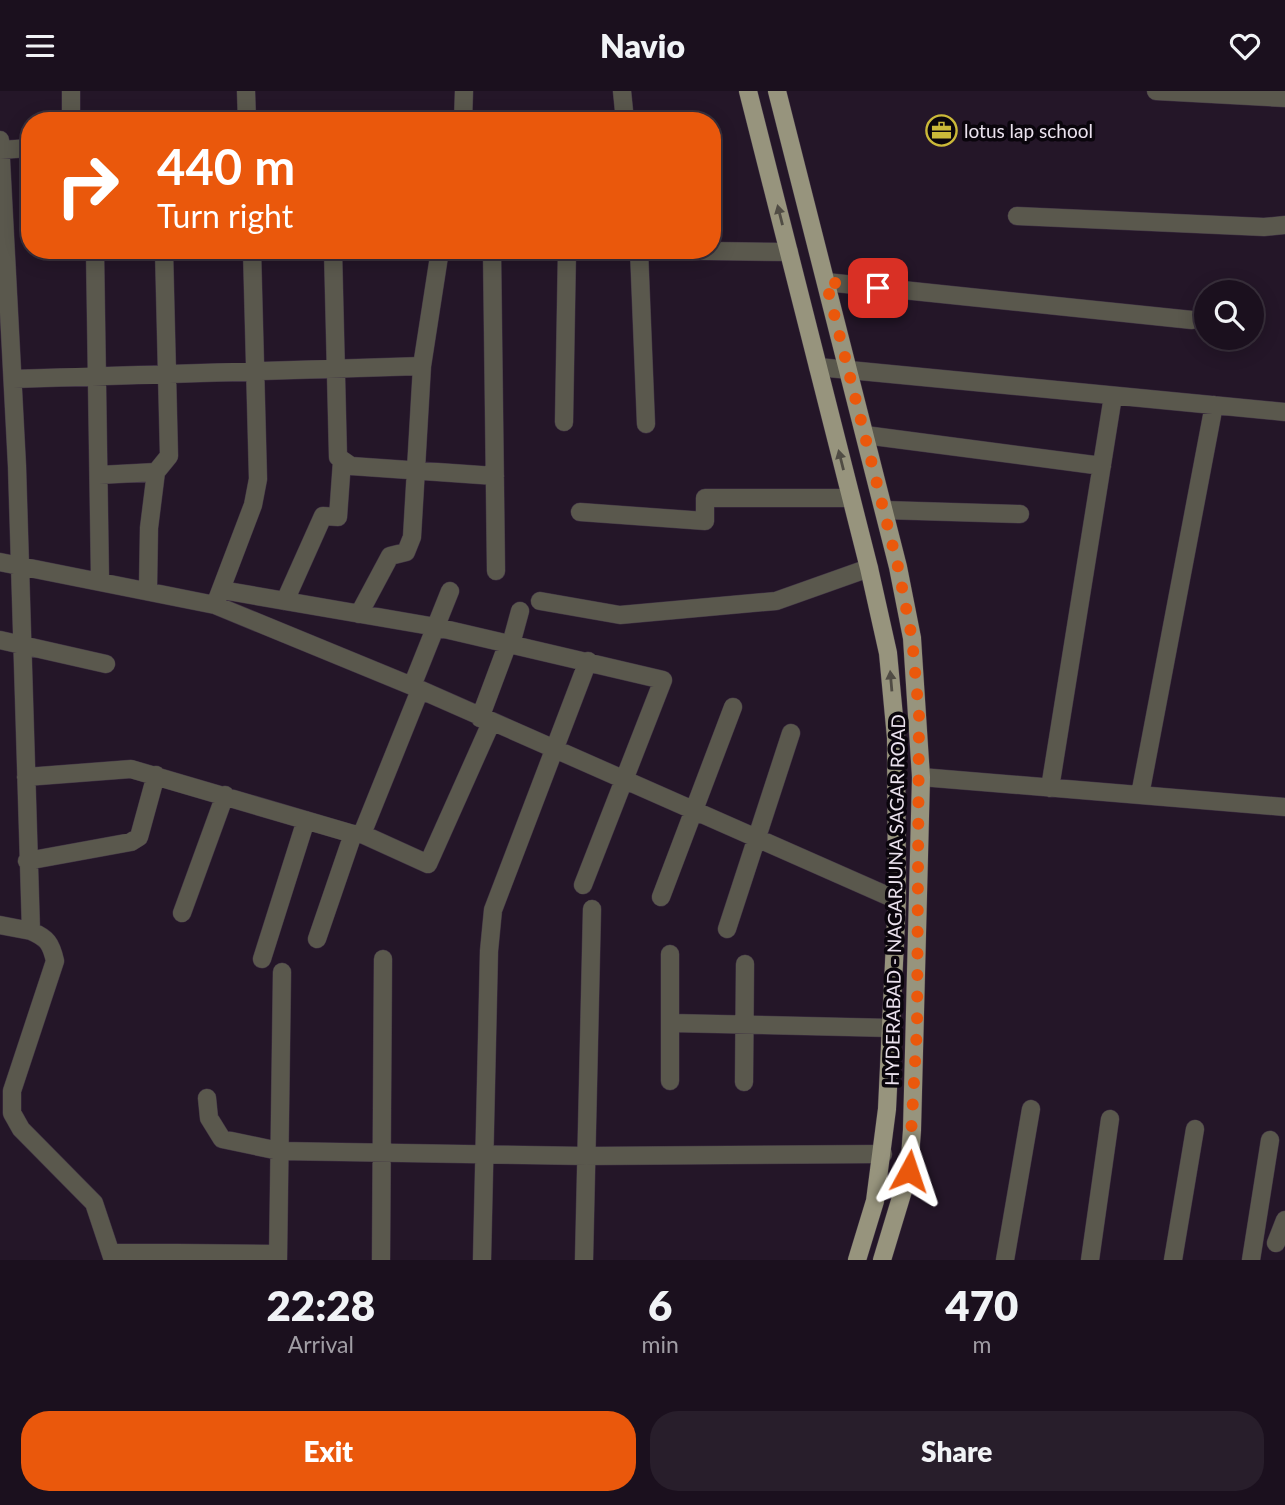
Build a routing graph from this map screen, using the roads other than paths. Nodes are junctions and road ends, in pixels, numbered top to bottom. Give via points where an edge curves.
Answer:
1 (71, 91) edge
2 (246, 91) edge
3 (464, 91) edge
4 (622, 91) edge
5 (748, 91) edge
6 (776, 91) edge
7 (1156, 91) edge
8 (1279, 96) edge
9 (71, 112) edge
10 (247, 112) edge
11 (463, 112) edge
12 (624, 112) edge
13 (0, 140) edge
14 (21, 148) edge
15 (0, 149) edge
16 (1017, 216) dead end
17 (1285, 225) edge
18 (721, 251) edge
19 (789, 252) junction
20 (95, 259) edge
21 (164, 259) edge
22 (252, 259) edge
23 (333, 259) edge
24 (439, 259) edge
25 (492, 259) edge
26 (567, 259) edge
27 (637, 259) edge
28 (826, 282) junction
29 (1192, 320) dead end
30 (422, 366) junction
31 (818, 367) junction
32 (846, 367) junction
33 (338, 368) junction
34 (257, 371) junction
35 (168, 374) junction
36 (98, 376) junction
37 (13, 379) junction
38 (1113, 396) junction
39 (1214, 405) junction
40 (1285, 412) edge
41 (564, 422) dead end
42 (646, 424) dead end
43 (865, 435) junction
44 (342, 461) junction
45 (9, 464) edge
46 (1102, 466) junction
47 (414, 471) junction
48 (156, 472) junction
49 (99, 475) junction
50 (495, 476) junction
51 (851, 498) junction
52 (884, 510) junction
53 (580, 512) dead end
54 (1020, 515) dead end
55 (0, 562) edge
56 (20, 565) junction
57 (869, 568) junction
58 (496, 571) dead end
59 (100, 580) junction
60 (148, 589) junction
61 (450, 591) dead end
62 (219, 597) junction
63 (285, 601) junction
64 (540, 601) dead end
65 (520, 611) dead end
66 (359, 614) junction
67 (436, 627) junction
68 (0, 640) edge
69 (23, 644) junction
70 (510, 644) junction
71 (588, 661) junction
72 (106, 664) dead end
73 (416, 688) junction
74 (733, 707) dead end
75 (485, 721) junction
76 (791, 733) dead end
77 (552, 750) junction
78 (156, 775) junction
79 (26, 777) junction
80 (921, 777) junction
81 (624, 782) junction
82 (1050, 788) junction
83 (225, 795) junction
84 (1140, 795) junction
85 (1285, 807) edge
86 (695, 813) junction
87 (306, 820) junction
88 (358, 834) junction
89 (756, 839) junction
90 (27, 861) junction
91 (583, 885) dead end
92 (661, 897) dead end
93 (897, 900) junction
94 (592, 909) dead end
95 (182, 913) dead end
96 (0, 925) edge
97 (727, 929) dead end
98 (31, 931) junction
99 (317, 939) dead end
100 (670, 954) dead end
101 (262, 959) dead end
102 (383, 959) dead end
103 (745, 964) dead end
104 (282, 972) dead end
105 (671, 1023) junction
106 (744, 1023) junction
107 (891, 1028) junction
108 (670, 1081) dead end
109 (744, 1082) dead end
110 (207, 1098) dead end
111 (1031, 1109) dead end
112 (1110, 1119) dead end
113 (1195, 1129) dead end
114 (1270, 1140) dead end
115 (279, 1151) junction
116 (380, 1152) junction
117 (482, 1154) junction
118 (883, 1154) junction
119 (586, 1156) junction
120 (1285, 1220) edge
121 (1276, 1243) dead end
122 (112, 1256) edge
123 (177, 1256) edge
124 (278, 1257) edge
125 (380, 1260) edge
126 (482, 1260) edge
127 (584, 1260) edge
128 (857, 1260) edge
129 (882, 1260) edge
130 (1005, 1260) edge
131 (1090, 1260) edge
132 (1173, 1260) edge
133 (1251, 1260) edge

1 - 9 street
2 - 10 street
3 - 11 street
4 - 12 street
19 -> 5 main road, HYDERABAD - NAGARJUNA SAGAR ROAD
6 - 28 main road, HYDERABAD - NAGARJUNA SAGAR ROAD
7 - 8 street
13 - 15 street
14 - 15 street
15 - 37 street
16 - 17 street
18 - 19 street
19 - 31 main road, HYDERABAD - NAGARJUNA SAGAR ROAD
20 - 36 street
21 - 35 street
22 - 34 street
23 - 33 street
24 - 30 street
25 - 50 street
26 - 41 street
27 - 42 street
28 - 29 street
28 - 32 main road, HYDERABAD - NAGARJUNA SAGAR ROAD
30 - 33 street
30 - 47 street
31 - 32 street
51 -> 31 main road, HYDERABAD - NAGARJUNA SAGAR ROAD
32 - 38 street
32 - 43 main road, HYDERABAD - NAGARJUNA SAGAR ROAD
33 - 34 street
33 - 44 street via 336,447
34 - 35 street
34 - 62 street via 257,488
35 - 36 street
35 - 48 street via 169,456
36 - 37 street
36 - 49 street
37 - 45 street
38 - 39 street
38 - 46 street
39 - 40 street
39 - 84 street
43 - 46 street
43 - 52 main road, HYDERABAD - NAGARJUNA SAGAR ROAD
44 - 47 street via 351,466
44 - 63 street via 338,517 323,516
45 - 56 street
46 - 82 street
47 - 50 street
47 - 66 street via 412,537 406,552 390,556
48 - 49 street
48 - 60 street
49 - 59 street
50 - 58 street
51 - 53 street via 705,498 705,521
51 - 57 main road, HYDERABAD - NAGARJUNA SAGAR ROAD
52 - 54 street
52 - 80 main road, HYDERABAD - NAGARJUNA SAGAR ROAD via 912,638
55 - 56 street
56 - 59 street
56 - 69 street
57 - 64 street via 775,601 620,615
93 -> 57 main road, HYDERABAD - NAGARJUNA SAGAR ROAD via 896,738 888,653
59 - 60 street
60 - 62 street
61 - 67 street
62 - 63 street
62 - 73 street
63 - 66 street
65 - 70 street
66 - 67 street
67 - 70 street
67 - 73 street
68 - 69 street
69 - 72 street
69 - 79 street
70 - 71 street
70 - 75 street
71 - 77 street
71 - 81 street via 663,680
73 - 75 street
73 - 88 street
74 - 86 street
75 - 77 street
75 - 88 street via 428,864
76 - 89 street
77 - 81 street
77 - 117 street via 493,910
78 - 79 street via 119,769
78 - 83 street
78 - 90 street via 139,837
79 - 90 street
80 - 82 street
80 - 129 main road, HYDERABAD - NAGARJUNA SAGAR ROAD via 909,1171
81 - 86 street
81 - 91 street
82 - 84 street
83 - 87 street
83 - 95 street
84 - 85 street
86 - 89 street
86 - 92 street
87 - 88 street
87 - 101 street
88 - 99 street
89 - 93 street
89 - 97 street
90 - 98 street
93 - 107 main road, HYDERABAD - NAGARJUNA SAGAR ROAD
94 - 119 street
96 - 98 street
98 - 122 street via 46,938 55,961 12,1091 12,1113 20,1129 94,1203
100 - 105 street
102 - 116 street
103 - 106 street
104 - 115 street
105 - 106 street
105 - 108 street
106 - 107 street
106 - 109 street
107 - 118 main road, HYDERABAD - NAGARJUNA SAGAR ROAD
110 - 115 street via 209,1118 222,1139
111 - 130 street
112 - 131 street
113 - 132 street
114 - 133 street
115 - 116 street
115 - 124 street
116 - 117 street
116 - 125 street
117 - 119 street
117 - 126 street
118 - 119 street
118 - 128 main road, HYDERABAD - NAGARJUNA SAGAR ROAD
119 - 127 street
120 - 121 street
122 - 123 street
123 - 124 street

